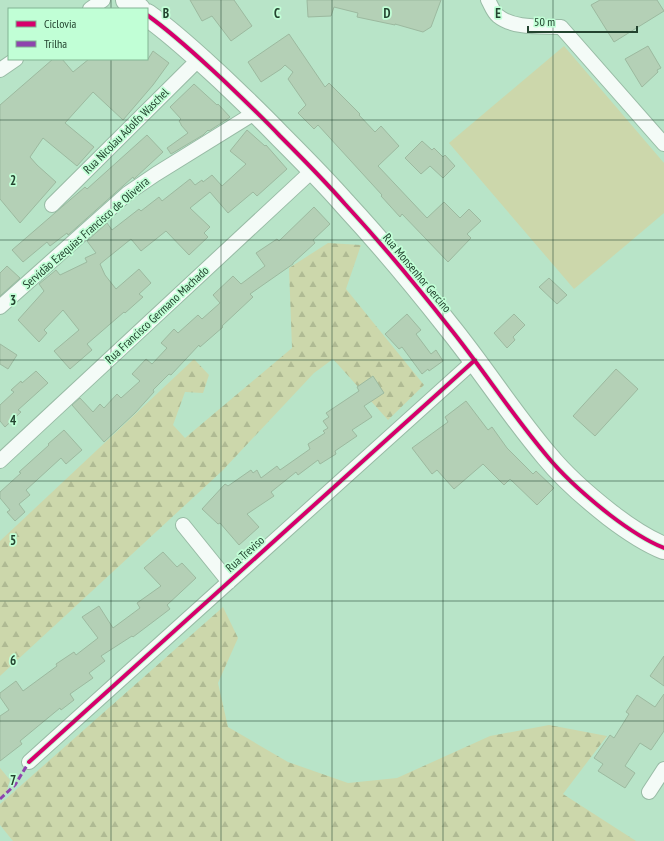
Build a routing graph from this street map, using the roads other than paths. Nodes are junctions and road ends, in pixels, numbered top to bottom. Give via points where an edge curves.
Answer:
1 (103, 0) edge
2 (127, 0) edge
3 (488, 0) edge
4 (91, 8) edge
5 (138, 8) edge
6 (148, 16) edge
7 (200, 58) junction
8 (15, 60) edge
9 (0, 70) edge
10 (256, 112) junction
11 (664, 144) edge
12 (313, 170) junction
13 (52, 205) dead end
14 (0, 307) edge
15 (475, 360) junction
16 (0, 461) edge
17 (183, 525) dead end
18 (664, 548) edge
19 (229, 582) junction
20 (29, 762) dead end
21 (664, 769) edge
22 (649, 792) dead end

1 - 4 street
2 - 5 main road
3 - 11 street via 497,15 508,22 561,27
6 - 7 main road, Rua Monsenhor Gercino
7 - 10 main road, Rua Monsenhor Gercino
7 - 13 street, Rua Nicolau Adolfo Waschel
8 - 9 street
10 - 12 main road, Rua Monsenhor Gercino
10 - 14 street, Servidão Ezequias Francisco de Oliveira via 128,193
12 - 15 main road, Rua Monsenhor Gercino via 394,260
12 - 16 street, Rua Francisco Germano Machado
15 - 18 main road, Rua Monsenhor Gercino via 533,439 576,487 625,527
15 - 19 street, Rua Treviso
17 - 19 street
19 - 20 street, Rua Treviso
21 - 22 street

